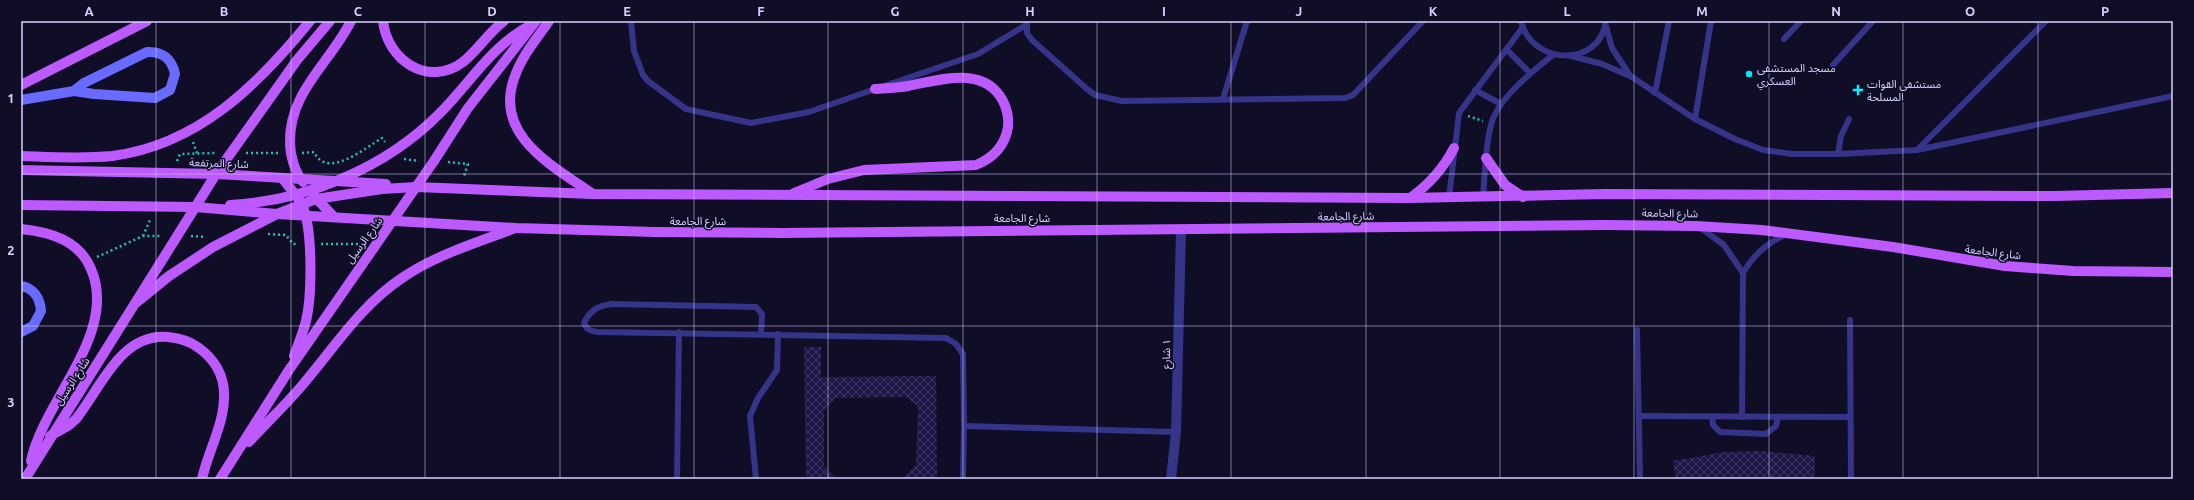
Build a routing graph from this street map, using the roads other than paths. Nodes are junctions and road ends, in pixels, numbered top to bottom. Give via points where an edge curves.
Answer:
1 (147, 21) edge
2 (310, 21) edge
3 (330, 21) edge
4 (351, 21) edge
5 (382, 21) edge
6 (504, 21) edge
7 (549, 21) edge
8 (631, 21) edge
9 (1248, 21) edge
10 (1423, 21) edge
11 (1669, 21) edge
12 (1711, 21) edge
13 (1801, 21) edge
14 (1872, 21) edge
15 (2046, 21) edge
16 (535, 22) edge
17 (1027, 23) edge
18 (1606, 23) edge
19 (1522, 24) edge
20 (1784, 39) dead end
21 (1507, 50) junction
22 (1553, 55) junction
23 (1571, 56) junction
24 (1833, 65) dead end
25 (1530, 73) junction
26 (1632, 77) junction
27 (21, 85) edge
28 (875, 89) junction
29 (74, 90) junction
30 (1474, 90) junction
31 (1655, 93) junction
32 (2173, 96) edge
33 (1223, 99) junction
34 (21, 100) edge
35 (1501, 104) junction
36 (1695, 119) junction
37 (1849, 119) dead end
38 (1454, 148) junction
39 (1917, 150) junction
40 (1838, 154) junction
41 (21, 156) edge
42 (1486, 158) junction
43 (21, 170) edge
44 (216, 174) junction
45 (282, 178) junction
46 (300, 178) junction
47 (340, 180) junction
48 (2173, 186) edge
49 (416, 187) junction
50 (309, 190) junction
51 (2173, 193) edge
52 (295, 194) junction
53 (593, 194) junction
54 (2159, 194) junction
55 (788, 195) junction
56 (1523, 197) junction
57 (1410, 198) junction
58 (1449, 198) junction
59 (1484, 198) junction
60 (316, 199) junction
61 (302, 205) junction
62 (21, 206) edge
63 (196, 207) junction
64 (277, 214) junction
65 (306, 215) junction
66 (334, 217) junction
67 (392, 221) junction
68 (1696, 226) junction
69 (516, 228) junction
70 (21, 229) edge
71 (1181, 230) junction
72 (1788, 233) junction
73 (2173, 272) edge
74 (1742, 273) junction
75 (21, 286) edge
76 (137, 302) junction
77 (1850, 320) dead end
78 (1637, 330) dead end
79 (21, 332) edge
80 (679, 332) junction
81 (761, 334) junction
82 (778, 334) junction
83 (288, 370) junction
84 (1639, 416) junction
85 (1712, 416) junction
86 (1742, 417) junction
87 (1778, 417) junction
88 (1850, 417) junction
89 (964, 426) junction
90 (1176, 432) junction
91 (50, 437) junction
92 (236, 456) junction
93 (30, 469) junction
94 (25, 479) edge
95 (202, 479) edge
96 (220, 479) edge
97 (677, 479) edge
98 (756, 479) edge
99 (963, 479) edge
100 (1171, 479) edge
101 (1640, 479) edge
102 (1851, 479) edge

1 - 27 main road
2 - 41 main road via 242,94 225,109 184,134 149,148 113,156
3 - 44 main road, شارع الرسيل via 297,60
4 - 46 main road via 295,106 290,145
5 - 6 main road via 393,52 410,65 431,71 441,71 462,63
7 - 53 main road via 515,74 510,96 513,119 524,140 540,158
8 - 28 lane via 634,51 643,75 686,109 751,123 809,112
9 - 33 lane
10 - 33 lane via 1353,95 1345,98
11 - 31 lane
12 - 36 lane
13 - 20 lane
14 - 24 lane
15 - 39 lane
16 - 47 main road via 507,40 424,127 386,154
16 - 49 main road, شارع الرسيل via 468,108
17 - 28 lane via 978,54
17 - 33 lane via 1027,33 1032,40 1095,95 1122,101
18 - 23 lane via 1595,43
18 - 26 lane via 1608,37 1617,58
19 - 21 lane
19 - 22 lane via 1534,44
21 - 25 lane
21 - 30 lane
22 - 23 lane
22 - 25 lane
23 - 26 lane via 1602,64
25 - 35 lane
26 - 31 lane
28 - 55 main road via 949,78 979,80 995,90 1005,105 1009,123 1004,141 993,156 976,165 864,170 828,179
29 - 29 main road via 94,94 155,98 170,90 175,74 171,63 163,55 147,52 84,82
29 - 34 main road
30 - 35 lane
30 - 38 lane via 1459,113
31 - 36 lane
32 - 39 lane
35 - 42 lane via 1491,123
36 - 40 lane via 1763,150 1792,154
37 - 40 lane via 1841,136
38 - 57 main road via 1440,171
38 - 58 lane
39 - 40 lane
42 - 56 main road via 1505,185
42 - 59 lane
43 - 44 main road, شارع المرتفعة
44 - 45 main road, شارع المرتفعة
44 - 63 main road, شارع الرسيل
45 - 46 main road, شارع المرتفعة
45 - 52 main road
46 - 47 main road, شارع المرتفعة
46 - 50 main road
47 - 49 main road, شارع المرتفعة
47 - 50 main road
48 - 54 lane
49 - 53 main road, شارع الجامعة
49 - 60 main road
49 - 67 main road, شارع الرسيل
50 - 52 main road
50 - 60 main road
51 - 54 main road, شارع الجامعة
52 - 61 main road
52 - 63 main road via 240,204
53 - 55 main road, شارع الجامعة
54 - 56 main road, شارع الجامعة via 1605,194
55 - 57 main road, شارع الجامعة
56 - 59 main road, شارع الجامعة
57 - 58 main road, شارع الجامعة
58 - 59 main road, شارع الجامعة
60 - 61 main road
60 - 66 main road
61 - 64 main road
61 - 65 main road
62 - 63 main road
63 - 64 main road
63 - 76 main road, شارع الرسيل
64 - 65 main road
64 - 76 main road via 213,247 169,276
65 - 66 main road
65 - 83 main road via 309,299 306,321
66 - 67 main road
67 - 69 main road, شارع الجامعة
67 - 83 main road, شارع الرسيل
68 - 71 main road, شارع الجامعة
68 - 72 main road, شارع الجامعة
68 - 74 lane via 1724,245
69 - 71 main road, شارع الجامعة via 781,233
69 - 92 main road via 435,259 407,274 386,290 358,316 309,378
70 - 93 main road via 57,236 76,248 88,261 98,298 81,356 40,434
71 - 90 street, ١ شارع
72 - 73 main road, شارع الجامعة via 2005,266 2073,271
72 - 74 lane via 1761,249
74 - 86 lane
75 - 79 main road via 28,287 36,295 41,311 33,326
76 - 91 main road, شارع الرسيل
77 - 88 lane
78 - 84 lane
80 - 81 lane
80 - 81 lane via 590,331 584,323 590,312 611,304 756,307 762,314
80 - 97 lane
81 - 82 lane
82 - 89 lane via 946,338 956,344 963,354
82 - 98 lane via 777,370 758,398 750,416
83 - 92 main road, شارع الرسيل
84 - 85 lane
84 - 101 lane
85 - 86 lane
85 - 87 lane via 1713,425 1720,432 1766,434 1776,426
86 - 87 lane
87 - 88 lane
88 - 102 lane
89 - 90 lane
89 - 99 lane
90 - 100 street, ١ شارع
91 - 93 main road, شارع الرسيل
91 - 95 main road via 76,419 115,363 131,347 141,341 164,336 186,340 205,352 213,361 221,376 224,392 221,415
92 - 96 main road, شارع الرسيل
93 - 94 main road, شارع الرسيل

